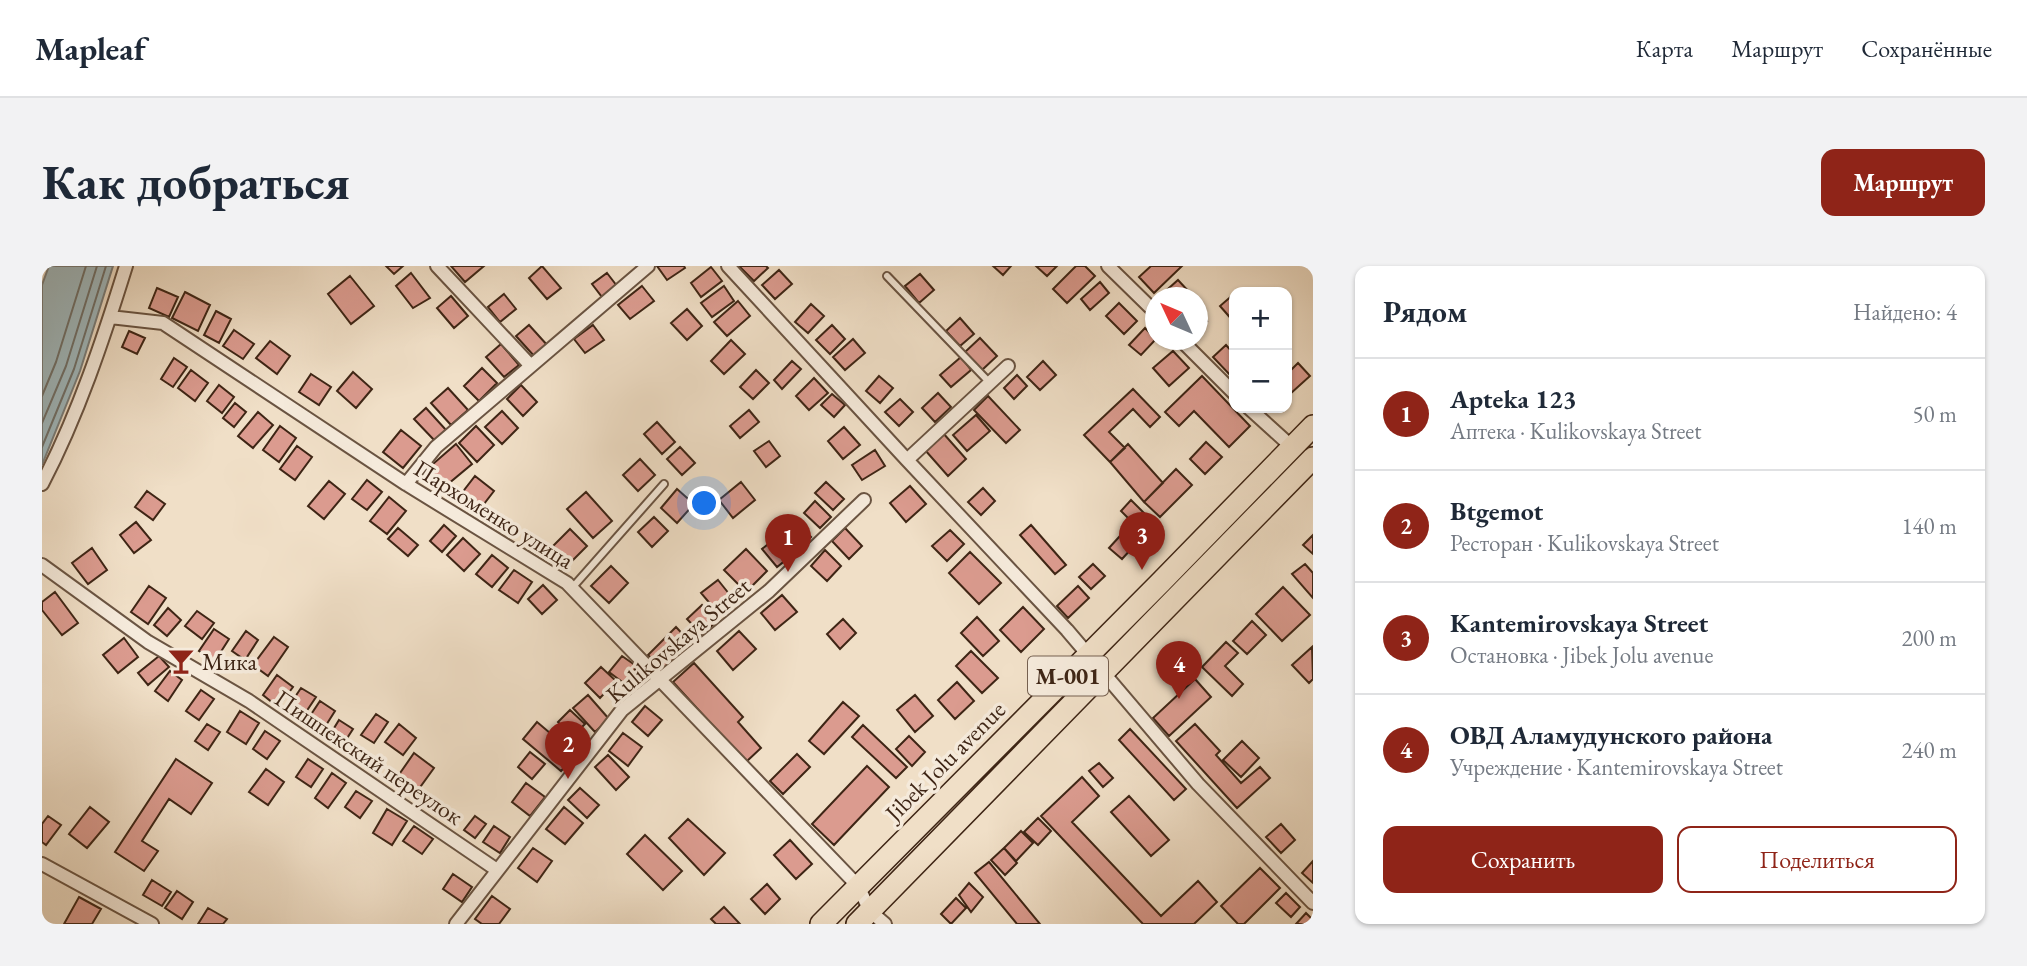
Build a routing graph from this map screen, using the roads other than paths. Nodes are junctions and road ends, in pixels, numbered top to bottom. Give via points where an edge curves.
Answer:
1 (126, 266) edge
2 (437, 266) edge
3 (648, 266) edge
4 (728, 266) edge
5 (1108, 266) edge
6 (887, 276) dead end
7 (1145, 302) edge
8 (110, 317) junction
9 (1191, 350) edge
10 (531, 366) junction
11 (1008, 366) dead end
12 (990, 383) junction
13 (1229, 388) edge
14 (1255, 413) edge
15 (1313, 426) edge
16 (1292, 447) junction
17 (907, 460) junction
18 (1311, 463) edge
19 (42, 484) edge
20 (406, 484) junction
21 (664, 484) dead end
22 (864, 500) dead end
23 (42, 565) edge
24 (572, 588) junction
25 (1088, 654) junction
26 (1104, 673) junction
27 (659, 678) junction
28 (42, 864) edge
29 (497, 870) junction
30 (858, 886) junction
31 (1313, 903) edge
32 (871, 920) edge
33 (152, 924) edge
34 (456, 924) edge
35 (821, 924) edge

1 - 8 street
2 - 10 street
3 - 10 street
4 - 17 street
5 - 7 street
6 - 12 lane
8 - 19 street via 64,442
8 - 20 street, Пархоменко улица via 163,323
9 - 13 street
10 - 20 street via 436,447
11 - 12 street
12 - 17 street
14 - 16 street
15 - 16 main road, Jibek Jolu avenue / М-001
16 - 25 main road, Jibek Jolu avenue / М-001
17 - 25 street
18 - 26 main road, Jibek Jolu avenue / М-001
20 - 24 street, Пархоменко улица
21 - 24 lane
22 - 27 street, Kulikovskaya Street via 769,591
23 - 29 street, Пишпекский переулок via 148,642 248,701
24 - 27 street, Пархоменко улица
25 - 26 street
25 - 30 main road, Jibek Jolu avenue / М-001
26 - 31 street via 1198,783
26 - 32 main road, Jibek Jolu avenue / М-001
27 - 29 street, Kulikovskaya Street via 622,710
27 - 30 street, Пархоменко улица
28 - 33 street
29 - 34 street, Kulikovskaya Street
30 - 32 street, Пархоменко улица
30 - 35 main road, Jibek Jolu avenue / М-001

